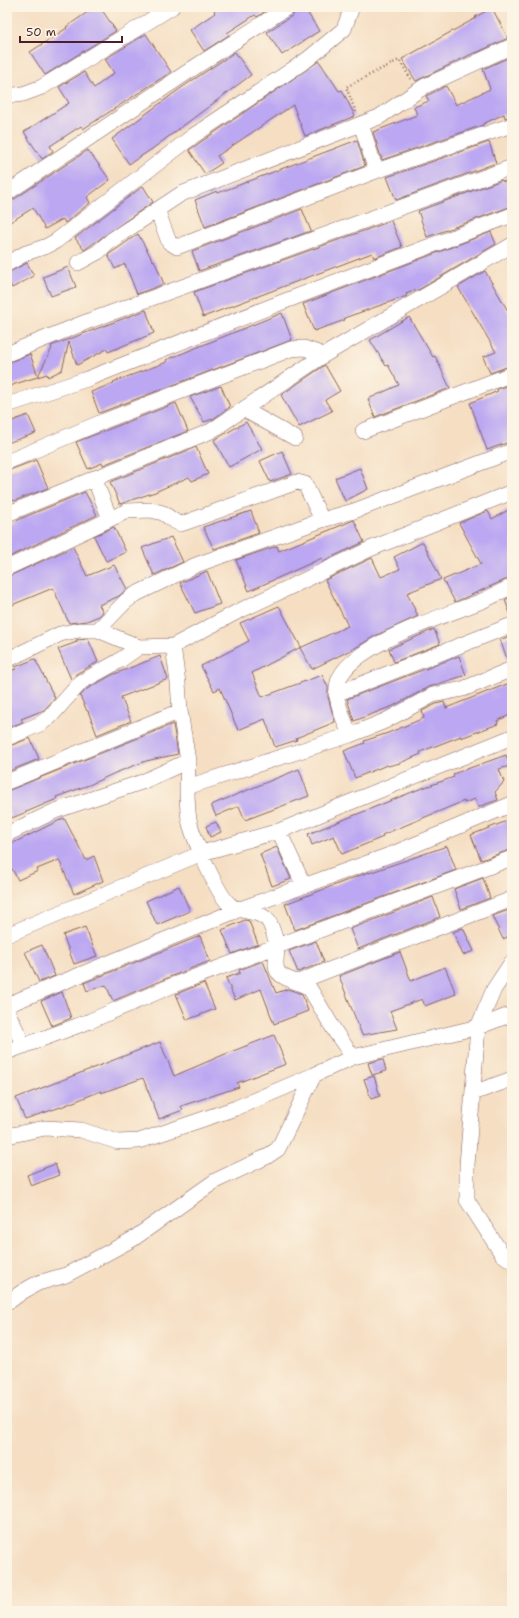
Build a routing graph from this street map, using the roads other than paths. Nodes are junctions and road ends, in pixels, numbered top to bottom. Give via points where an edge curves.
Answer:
1 (172, 7) edge
2 (288, 7) edge
3 (352, 7) edge
4 (512, 46) edge
5 (7, 96) edge
6 (361, 124) junction
7 (512, 125) edge
8 (512, 167) edge
9 (376, 171) junction
10 (7, 193) edge
11 (157, 210) junction
12 (512, 215) edge
13 (512, 245) edge
14 (78, 263) dead end
15 (7, 264) edge
16 (7, 354) edge
17 (324, 355) junction
18 (512, 374) edge
19 (7, 406) edge
20 (245, 410) junction
21 (363, 431) dead end
22 (295, 438) dead end
23 (512, 451) edge
24 (7, 462) edge
25 (94, 478) junction
26 (512, 492) edge
27 (7, 514) edge
28 (110, 519) junction
29 (322, 520) junction
30 (7, 568) edge
31 (512, 586) edge
32 (512, 625) edge
33 (98, 630) junction
34 (173, 646) junction
35 (139, 647) junction
36 (7, 660) edge
37 (512, 669) edge
38 (336, 694) junction
39 (180, 711) junction
40 (350, 735) junction
41 (512, 737) edge
42 (7, 738) edge
43 (188, 761) junction
44 (7, 782) edge
45 (187, 787) junction
46 (512, 804) edge
47 (279, 831) junction
48 (7, 834) edge
49 (202, 853) junction
50 (512, 858) edge
51 (304, 886) junction
52 (512, 899) edge
53 (240, 909) junction
54 (7, 935) edge
55 (277, 946) junction
56 (512, 962) edge
57 (298, 982) junction
58 (7, 1005) edge
59 (7, 1011) edge
60 (512, 1014) edge
61 (478, 1027) junction
62 (24, 1046) junction
63 (7, 1052) edge
64 (353, 1057) junction
65 (314, 1075) junction
66 (512, 1079) edge
67 (473, 1093) junction
68 (7, 1136) edge
69 (512, 1261) edge
70 (7, 1303) edge

1 - 5 street via 42,87 23,94
2 - 10 street via 195,66
3 - 15 street via 344,29 308,59 193,136 56,241
4 - 6 street via 419,90 379,116
6 - 9 street
6 - 11 street via 181,194
7 - 9 street
8 - 16 street via 86,322
9 - 11 street via 177,247 169,242
11 - 14 street via 112,239 98,252
12 - 19 street via 278,303 87,379
13 - 17 street
17 - 20 street
17 - 24 street via 304,348 291,349 104,421
18 - 21 street
20 - 22 street
20 - 25 street via 211,431
23 - 29 street via 354,511
25 - 27 street
25 - 28 street
26 - 34 street via 370,549
28 - 29 street via 127,511 151,510 163,513 181,524 298,482 305,484
28 - 30 street
29 - 33 street via 196,565 154,585 125,602
31 - 38 street via 484,600 384,640 351,662 343,671
32 - 38 street
33 - 35 street
33 - 36 street via 78,630 60,634
34 - 35 street
34 - 39 street
35 - 42 street via 81,682 50,717 40,724
37 - 40 street via 463,689 433,694 385,721
38 - 40 street
39 - 43 street
39 - 44 street
40 - 45 street
41 - 47 street
43 - 45 street
43 - 48 street via 142,782 56,811
45 - 49 street via 190,823
46 - 51 street via 394,853
47 - 49 street
47 - 51 street
49 - 53 street via 220,892 231,905
49 - 54 street
50 - 55 street
51 - 53 street
52 - 57 street
53 - 55 street via 260,915 269,922
53 - 58 street
55 - 57 street via 278,972 284,978
55 - 62 street
56 - 61 street via 494,989
57 - 64 street via 310,989
59 - 62 street
60 - 61 street
61 - 64 street
61 - 67 street
62 - 63 street
64 - 65 street
65 - 68 street via 236,1108 139,1140 118,1142 81,1130 45,1128
65 - 70 street via 278,1149 215,1181 133,1238 66,1276 38,1283
66 - 67 street
67 - 69 street via 466,1165 467,1200 502,1254

